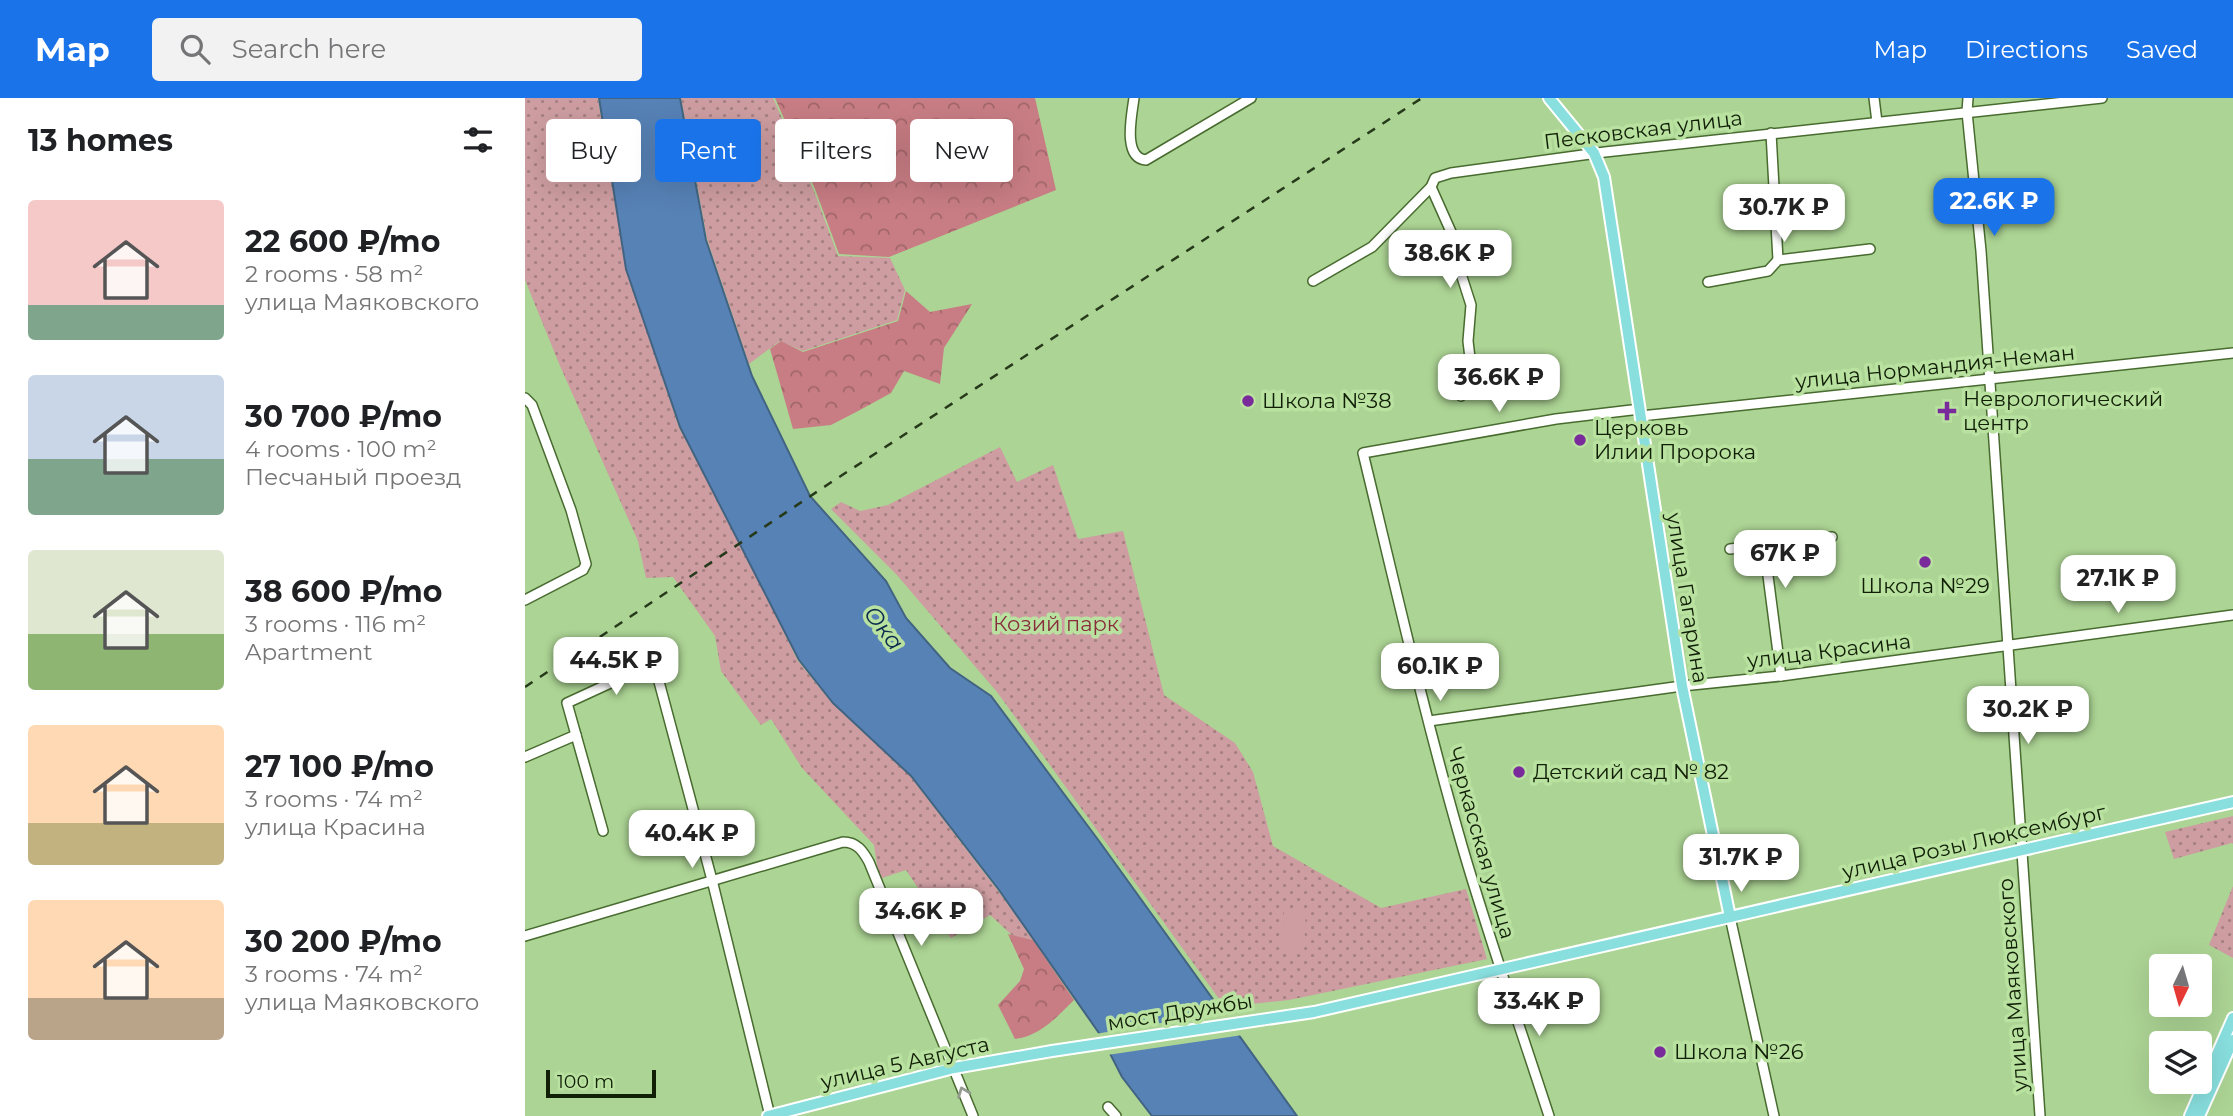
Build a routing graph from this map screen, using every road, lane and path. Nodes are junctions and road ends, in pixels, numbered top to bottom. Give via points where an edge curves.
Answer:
1 (1134, 98) edge
2 (1251, 98) edge
3 (1549, 98) edge
4 (1874, 98) edge
5 (1968, 98) edge
6 (2102, 98) edge
7 (1967, 112) junction
8 (1877, 122) junction
9 (1771, 133) junction
10 (1594, 153) junction
11 (1431, 187) junction
12 (1870, 249) dead end
13 (1778, 260) junction
14 (1313, 281) dead end
15 (1707, 282) dead end
16 (2233, 353) edge
17 (1989, 379) junction
18 (1461, 396) dead end
19 (525, 398) edge
20 (1640, 412) junction
21 (1363, 453) joint
22 (1832, 537) dead end
23 (1764, 545) junction
24 (1730, 549) dead end
25 (526, 596) edge
26 (2233, 615) edge
27 (2006, 645) junction
28 (1781, 676) junction
29 (1682, 687) junction
30 (1429, 721) junction
31 (576, 735) junction
32 (525, 757) edge
33 (2233, 802) edge
34 (603, 831) dead end
35 (2021, 850) junction
36 (712, 880) junction
37 (1730, 917) junction
38 (525, 936) edge
39 (1500, 970) junction
40 (1314, 1012) joint
41 (2233, 1018) edge
42 (2233, 1040) edge
43 (1052, 1051) joint
44 (954, 1068) junction
45 (1108, 1107) dead end
46 (769, 1116) edge
47 (973, 1116) edge
48 (1116, 1116) edge
49 (1549, 1116) edge
50 (1774, 1116) edge
51 (2040, 1116) edge
52 (2190, 1116) edge
53 (2199, 1116) edge

1 - 2 street via 1129,131 1132,147 1135,156 1146,160
3 - 10 main road, улица Гагарина
4 - 8 street
5 - 7 street, улица Маяковского
6 - 7 street, Песковская улица
7 - 8 street, Песковская улица
7 - 17 street, улица Маяковского
8 - 9 street, Песковская улица
9 - 10 street, Песковская улица
9 - 13 street
10 - 11 street, Песковская улица via 1451,173 1435,178
10 - 20 main road, улица Гагарина via 1604,177
11 - 14 street, Песковская улица via 1372,247
11 - 18 street via 1456,243 1471,305 1468,341 1472,375
12 - 13 street
13 - 15 street via 1768,271
16 - 17 street, улица Нормандия-Неман
17 - 20 street, улица Нормандия-Неман
17 - 27 street, улица Маяковского
19 - 25 street via 532,405 566,496 586,564 583,570
20 - 21 street, улица Нормандия-Неман via 1556,419
20 - 29 main road, улица Гагарина
21 - 30 street, Черкасская улица
22 - 23 street
23 - 24 street
23 - 28 street
26 - 27 street, улица Красина
27 - 28 street, улица Красина
27 - 35 street, улица Маяковского
28 - 29 street, улица Красина
29 - 30 street, улица Красина
29 - 37 main road, улица Гагарина
30 - 39 street, Черкасская улица
31 - 32 street
31 - 34 street
31 - 36 street via 567,703 654,663
33 - 35 main road, улица Розы Люксембург
35 - 37 main road, улица Розы Люксембург
35 - 51 street, улица Маяковского
36 - 38 street
36 - 44 street via 843,842 857,845 869,862
36 - 46 street
37 - 39 main road, улица Розы Люксембург
37 - 50 street, улица Гагарина
39 - 40 main road, улица Розы Люксембург
39 - 49 street, Черкасская улица
40 - 43 main road, мост Дружбы
41 - 52 main road
42 - 53 main road
43 - 44 main road, улица 5 Августа
44 - 46 main road, улица 5 Августа
47 -> 44 street
45 - 48 street

